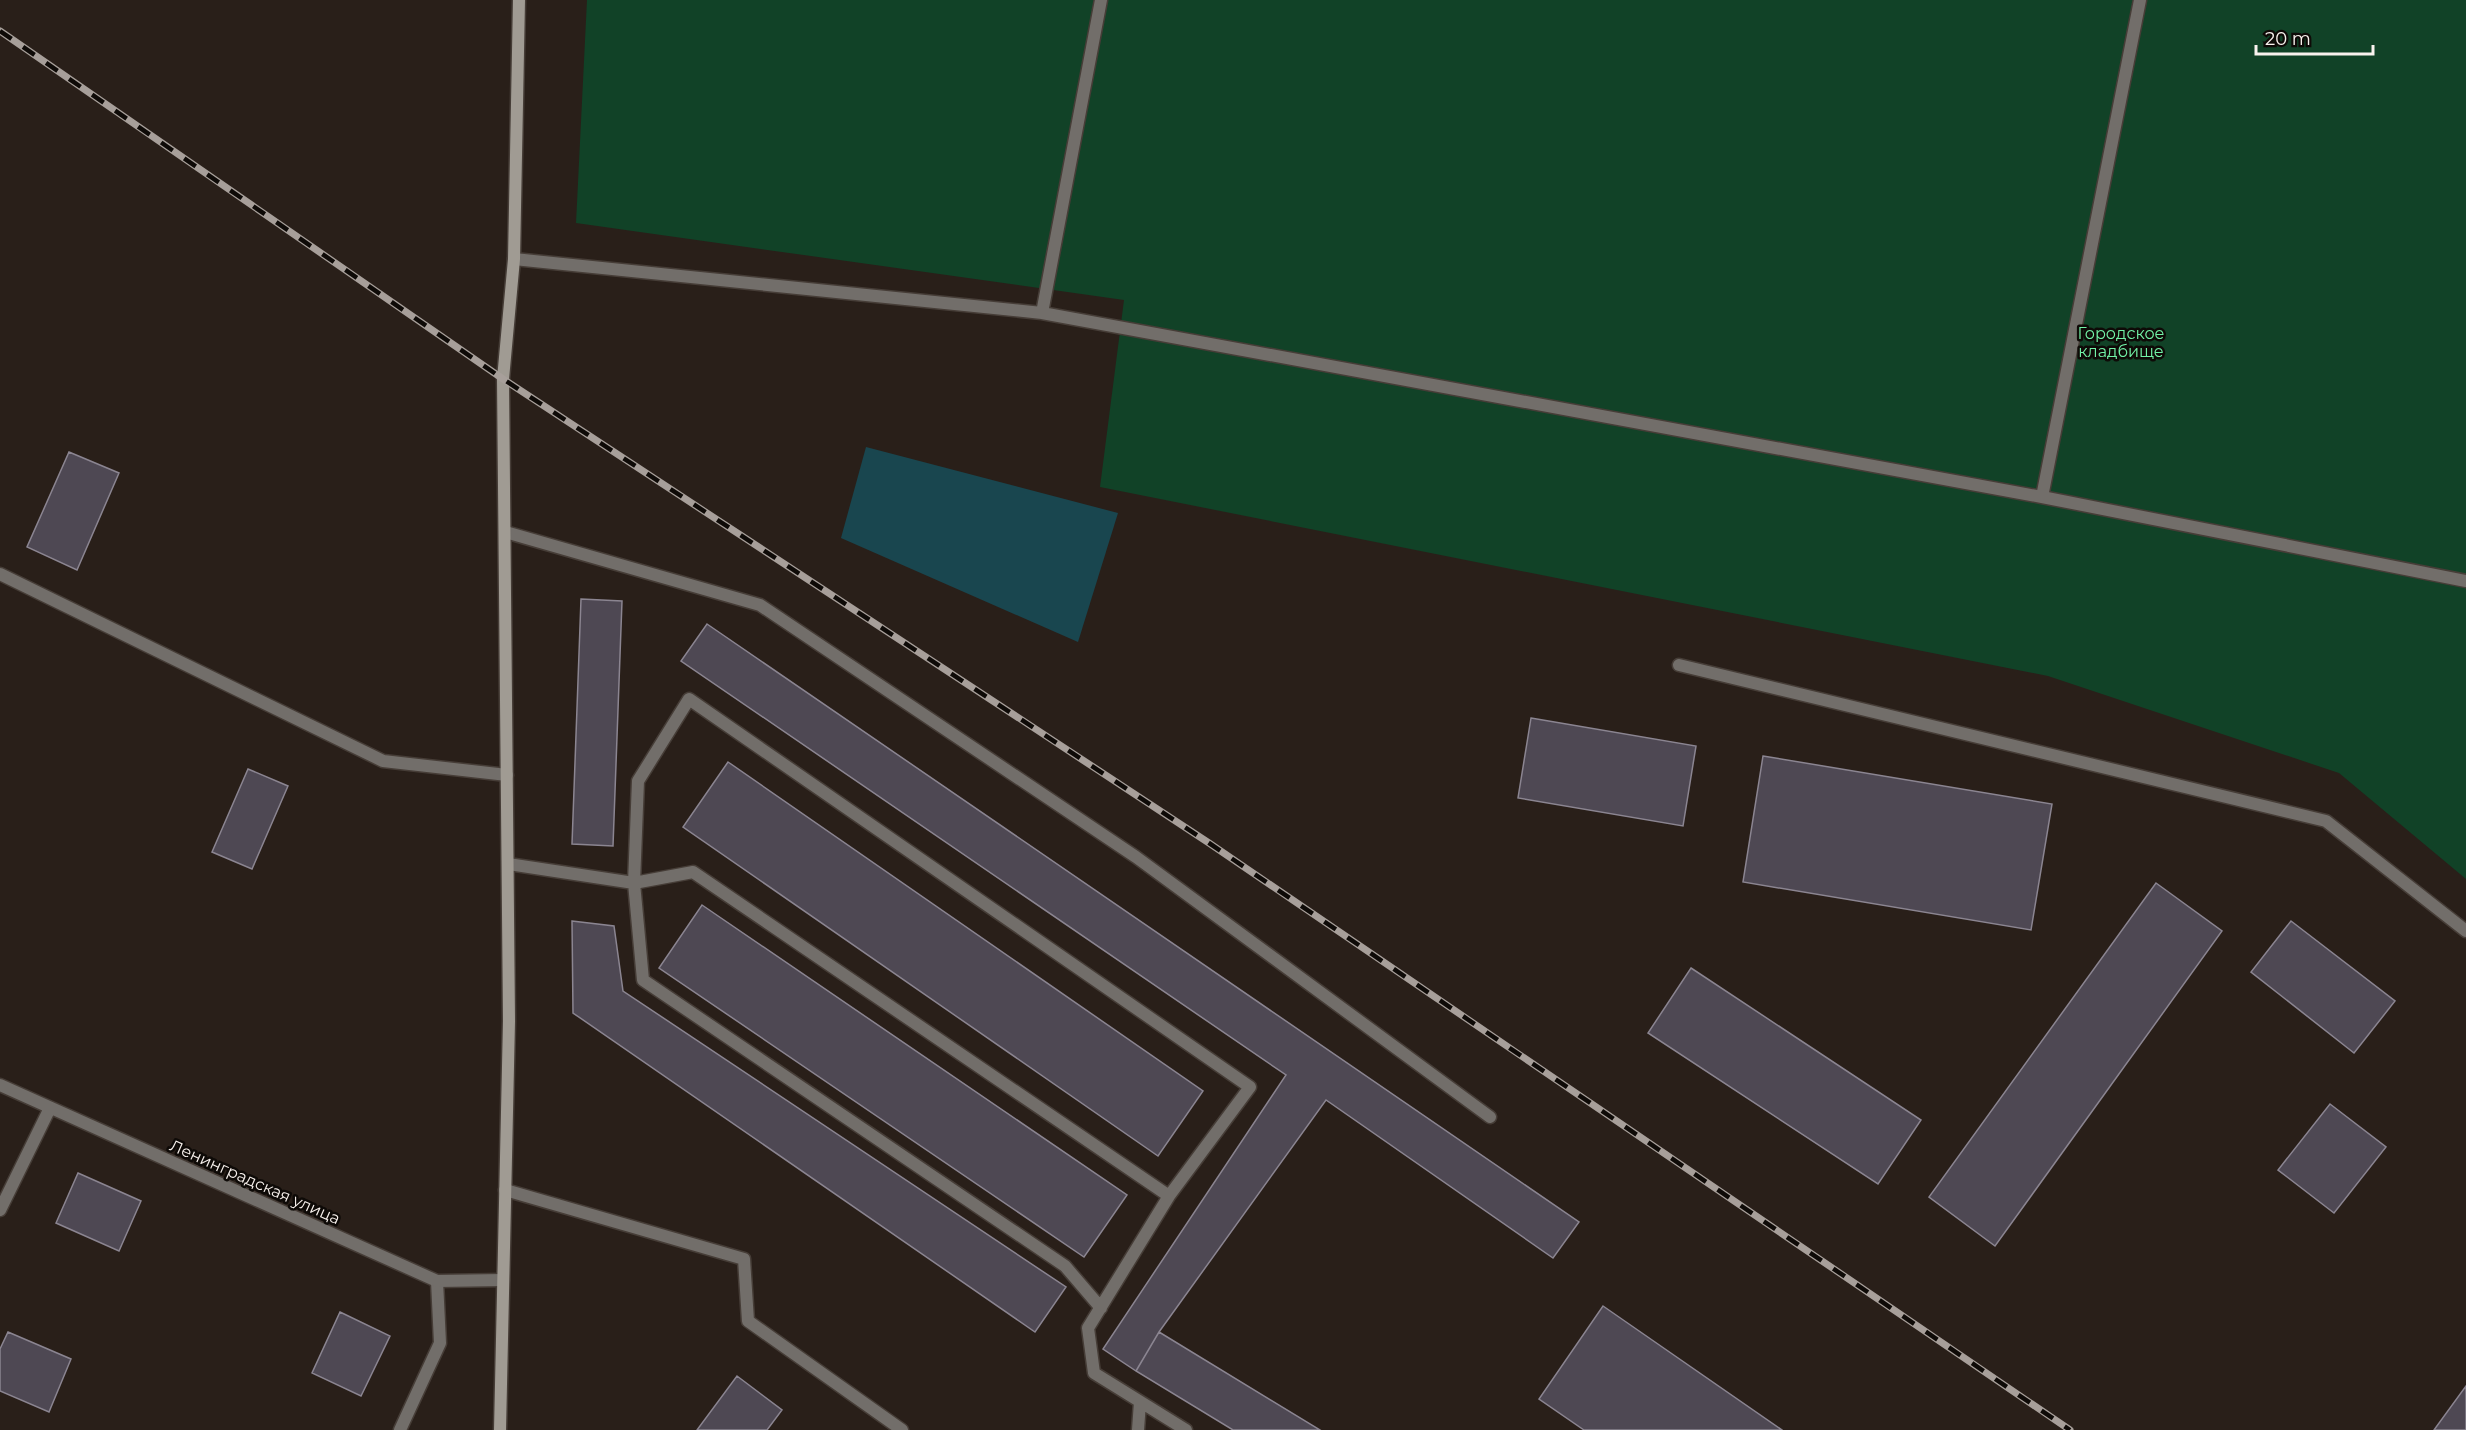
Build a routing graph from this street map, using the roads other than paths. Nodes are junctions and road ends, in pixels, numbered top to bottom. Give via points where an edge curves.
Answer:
1 (519, 0) edge
2 (1101, 0) edge
3 (2140, 0) edge
4 (514, 259) junction
5 (1042, 313) junction
6 (2042, 497) junction
7 (505, 532) junction
8 (0, 574) edge
9 (2466, 580) edge
10 (1679, 665) dead end
11 (507, 775) junction
12 (508, 864) junction
13 (634, 883) junction
14 (2466, 931) edge
15 (0, 1085) edge
16 (50, 1108) junction
17 (1490, 1117) dead end
18 (506, 1190) junction
19 (1169, 1196) junction
20 (0, 1209) edge
21 (503, 1280) junction
22 (437, 1281) junction
23 (1101, 1308) junction
24 (1140, 1402) junction
25 (400, 1430) edge
26 (500, 1430) edge
27 (902, 1430) edge
28 (1138, 1430) edge
29 (1186, 1430) edge

1 - 4 main road
2 - 5 street
3 - 6 street
4 - 5 street
4 - 7 main road via 503,379
5 - 6 street
6 - 9 street
7 - 11 main road
7 - 17 street via 760,605 1136,857
8 - 11 street via 383,761
10 - 14 street via 2326,821
11 - 12 main road
12 - 13 street
12 - 18 main road
13 - 19 street via 693,872
13 - 19 street via 638,781 689,699 1250,1088
13 - 23 street via 643,980 1065,1266
15 - 16 street, Ленинградская улица
16 - 20 street
16 - 22 street, Ленинградская улица
18 - 21 main road
18 - 27 street via 744,1259 748,1321
19 - 23 street
21 - 22 street, Ленинградская улица
21 - 26 main road
22 - 25 street via 440,1343
23 - 24 street via 1088,1328 1094,1373
24 - 28 street
24 - 29 street

